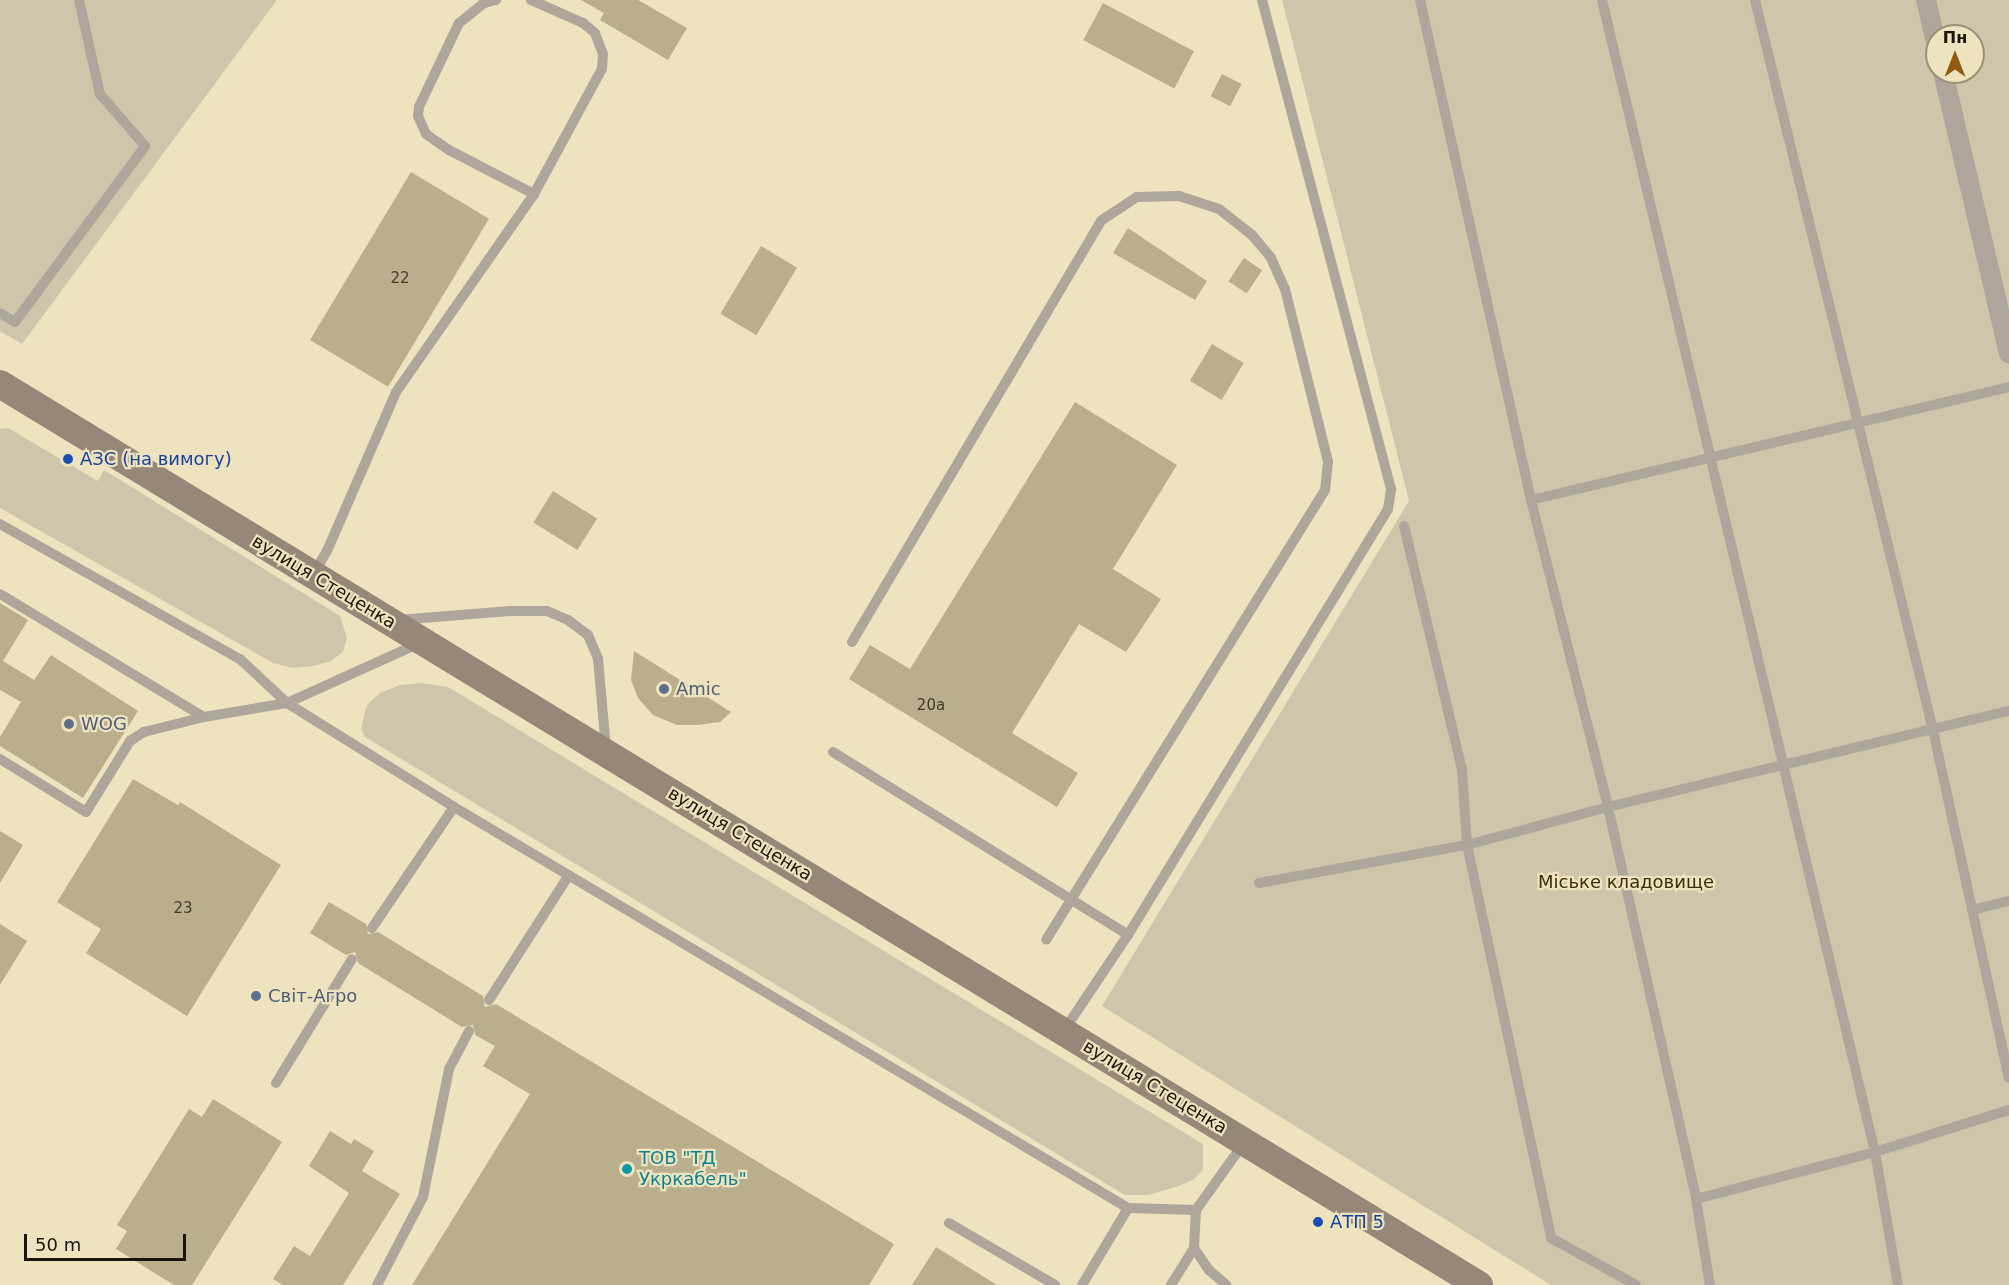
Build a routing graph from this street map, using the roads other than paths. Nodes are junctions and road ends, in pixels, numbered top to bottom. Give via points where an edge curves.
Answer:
1 (79, 0) edge
2 (496, 0) edge
3 (531, 0) edge
4 (1262, 0) edge
5 (1420, 0) edge
6 (1602, 0) edge
7 (1755, 0) edge
8 (1926, 0) edge
9 (1932, 24) edge
10 (1946, 84) edge
11 (534, 194) junction
12 (0, 313) edge
13 (2009, 353) edge
14 (0, 384) edge
15 (2009, 387) edge
16 (1859, 423) junction
17 (1711, 457) junction
18 (1531, 500) junction
19 (0, 524) edge
20 (1404, 526) dead end
21 (313, 575) junction
22 (0, 594) edge
23 (388, 621) junction
24 (423, 642) junction
25 (852, 642) dead end
26 (287, 703) junction
27 (2009, 711) edge
28 (204, 717) junction
29 (1933, 730) junction
30 (606, 753) junction
31 (833, 753) dead end
32 (0, 759) edge
33 (1785, 766) junction
34 (454, 807) junction
35 (1608, 807) junction
36 (1467, 845) junction
37 (569, 874) junction
38 (1259, 882) dead end
39 (1074, 900) junction
40 (2009, 901) edge
41 (1972, 910) junction
42 (372, 928) dead end
43 (1128, 935) junction
44 (1046, 940) dead end
45 (352, 959) dead end
46 (489, 1000) dead end
47 (469, 1031) dead end
48 (1063, 1032) junction
49 (2009, 1078) edge
50 (276, 1083) dead end
51 (2009, 1110) edge
52 (1245, 1141) junction
53 (1875, 1152) junction
54 (1696, 1199) junction
55 (1128, 1208) junction
56 (1196, 1210) junction
57 (949, 1223) dead end
58 (1194, 1248) junction
59 (377, 1285) edge
60 (1054, 1285) edge
61 (1083, 1285) edge
62 (1171, 1285) edge
63 (1226, 1285) edge
64 (1479, 1285) edge
65 (1636, 1285) edge
66 (1710, 1285) edge
67 (1898, 1285) edge

1 - 12 lane via 100,94 145,146 15,322
2 - 11 lane via 484,3 459,23 418,116 426,135
3 - 11 lane via 583,22 595,33 603,54 602,69
4 - 43 lane via 1391,489 1388,509
5 - 18 lane
6 - 17 lane
7 - 16 lane
8 - 9 street
10 - 13 street
11 - 21 lane via 396,392
14 - 21 main road, вулиця Стеценка
15 - 16 lane
16 - 17 lane
16 - 29 lane
17 - 18 lane
17 - 33 lane
18 - 35 lane
19 - 26 lane via 240,659
20 - 36 lane via 1462,769
21 - 23 main road, вулиця Стеценка
22 - 28 lane
23 - 24 main road, вулиця Стеценка
23 - 30 lane via 511,610 548,611 568,620 588,635 598,659
24 - 26 lane
24 - 30 main road, вулиця Стеценка
25 - 39 lane via 1102,220 1137,197 1179,196 1219,208 1252,235 1271,258 1285,289 1328,462 1325,490
26 - 28 lane
26 - 34 lane
27 - 29 lane
28 - 32 lane via 144,732 130,741 86,812
29 - 33 lane
29 - 41 lane
30 - 48 main road, вулиця Стеценка
31 - 39 lane
33 - 35 lane
33 - 53 lane
34 - 37 lane
34 - 42 lane
35 - 36 lane
35 - 54 lane
36 - 38 lane
36 - 65 lane via 1551,1238
37 - 46 lane
37 - 55 lane
39 - 43 lane
39 - 44 lane
40 - 41 lane
41 - 49 lane
43 - 48 lane
45 - 50 lane
47 - 59 lane via 449,1069 423,1197
48 - 52 main road, вулиця Стеценка
51 - 53 lane
52 - 56 lane
52 - 64 main road, вулиця Стеценка
53 - 54 lane
53 - 67 lane
54 - 66 lane
55 - 56 lane
55 - 61 lane
56 - 58 lane
57 - 60 lane
58 - 62 lane
58 - 63 lane via 1209,1270

